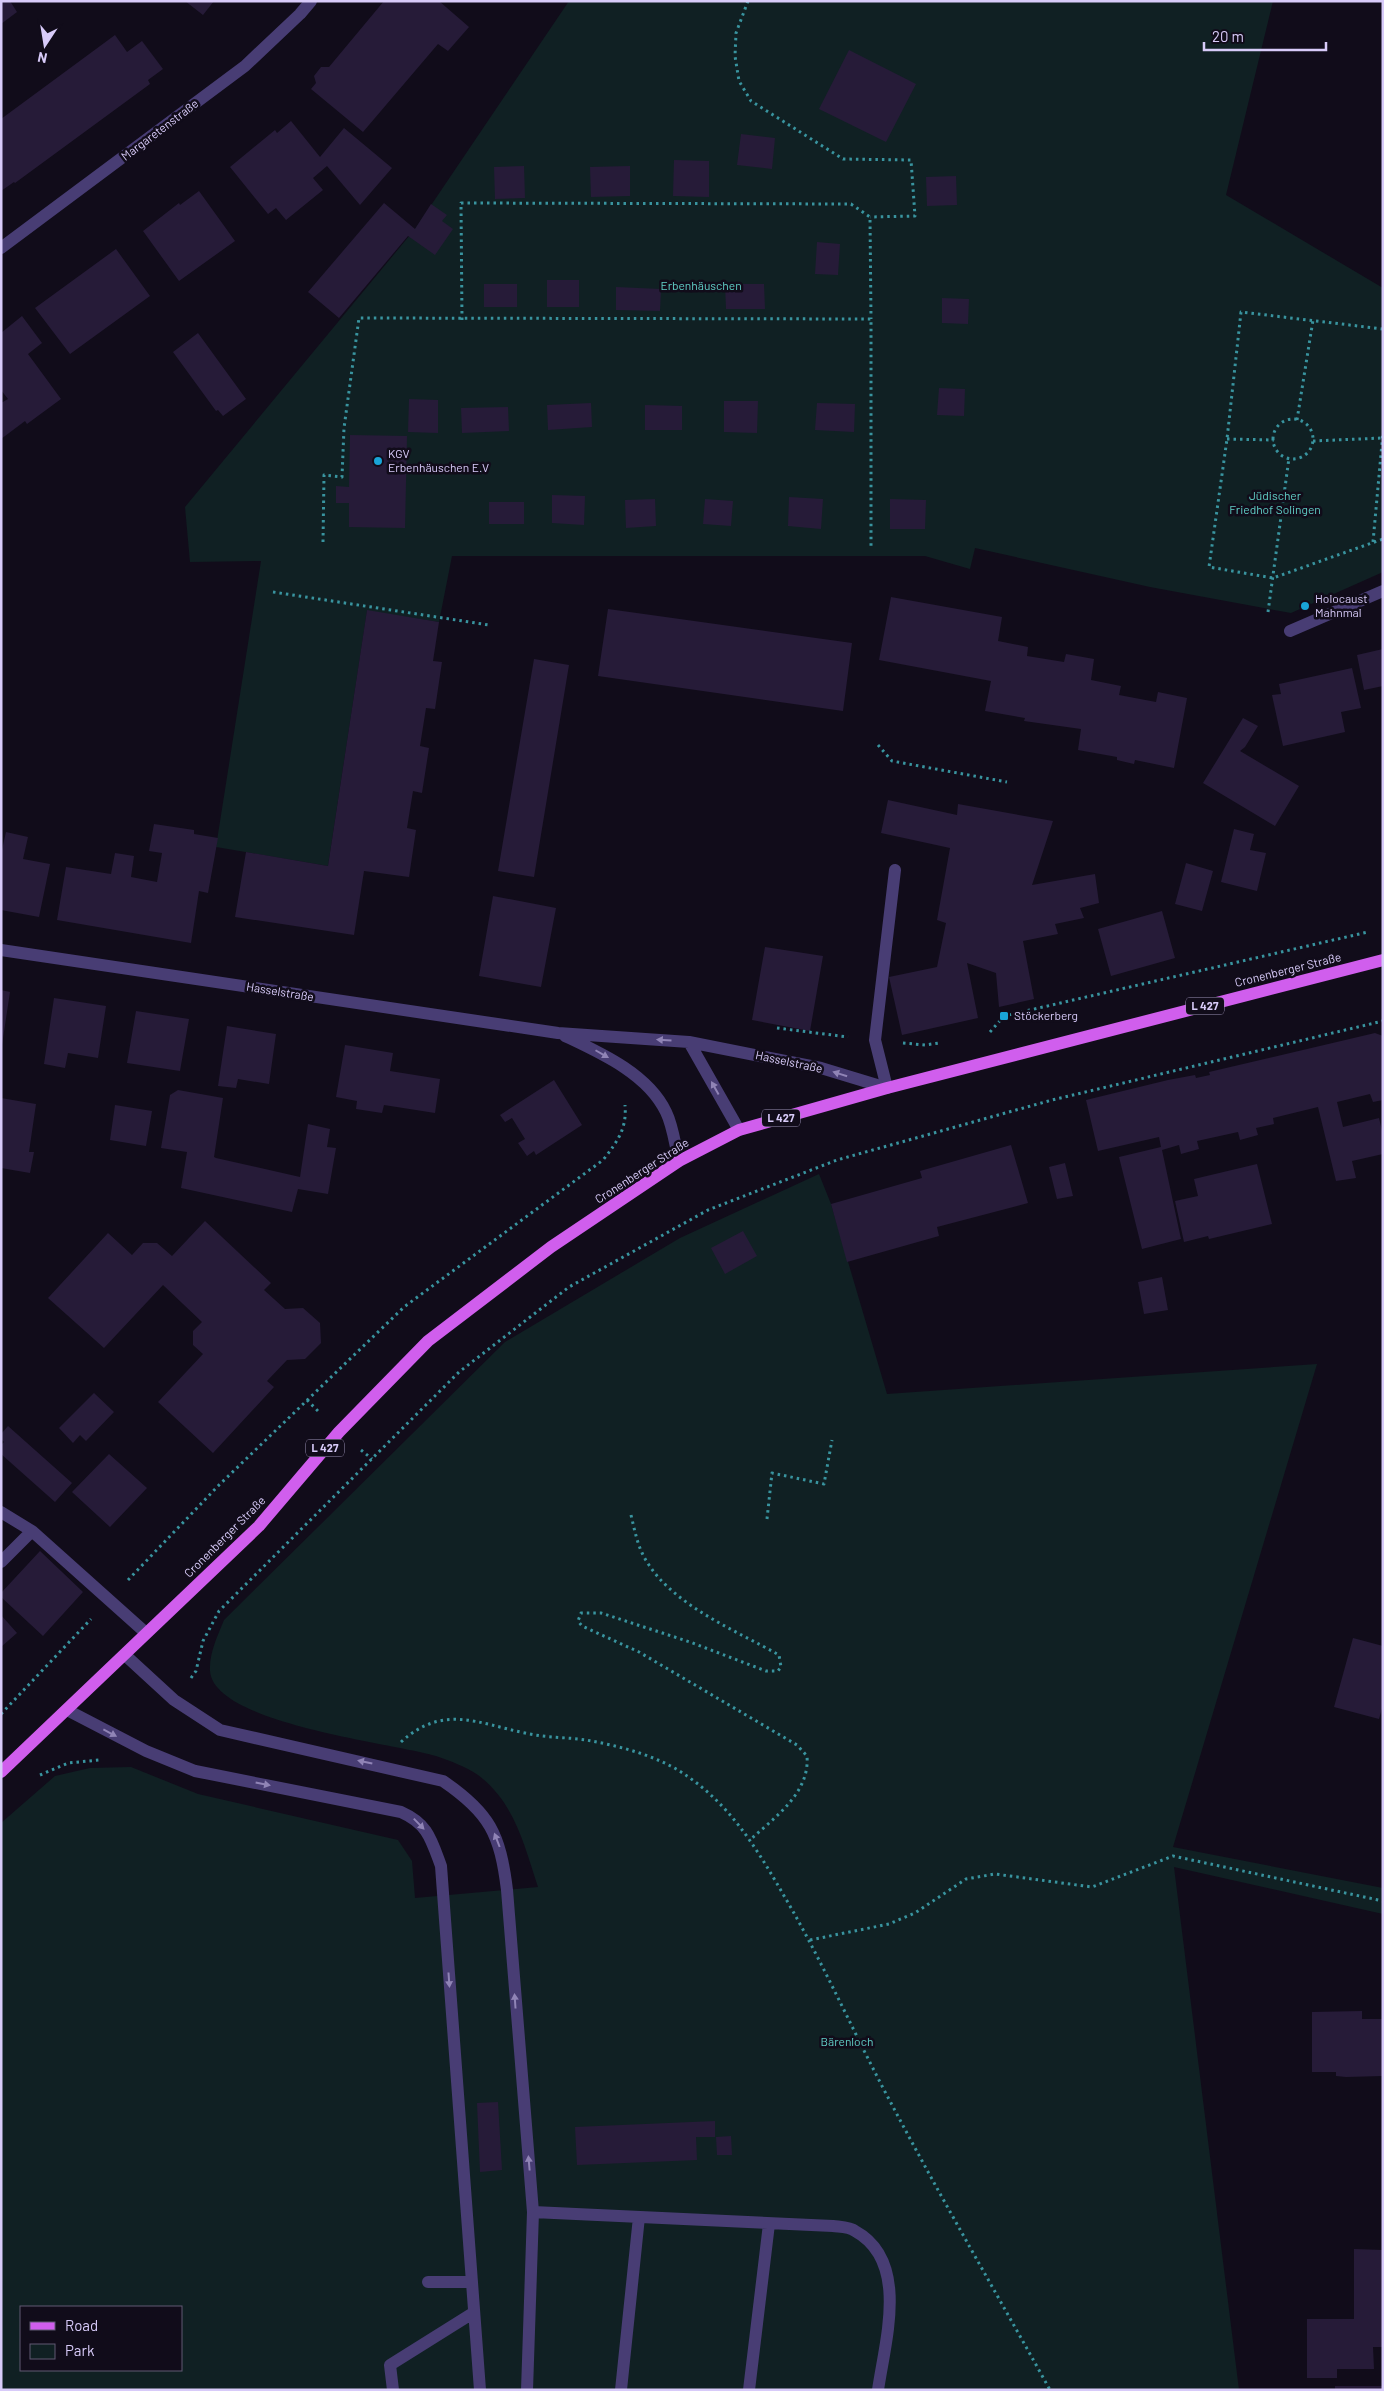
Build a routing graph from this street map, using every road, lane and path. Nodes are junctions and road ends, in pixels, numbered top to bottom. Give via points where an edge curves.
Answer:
1 (311, 1) edge
2 (748, 1) edge
3 (870, 217) junction
4 (1, 248) edge
5 (871, 319) junction
6 (462, 320) junction
7 (1313, 320) junction
8 (1383, 328) edge
9 (1297, 420) junction
10 (1383, 432) edge
11 (1382, 438) edge
12 (1227, 439) junction
13 (1274, 440) junction
14 (1313, 441) junction
15 (1289, 458) junction
16 (1383, 539) edge
17 (323, 542) dead end
18 (1373, 542) junction
19 (871, 546) dead end
20 (1273, 578) junction
21 (1383, 591) edge
22 (273, 592) dead end
23 (1267, 618) dead end
24 (489, 625) dead end
25 (1290, 631) dead end
26 (878, 745) dead end
27 (1006, 782) dead end
28 (894, 870) dead end
29 (1374, 931) dead end
30 (1, 950) edge
31 (1383, 960) edge
32 (1383, 1021) edge
33 (770, 1027) dead end
34 (558, 1033) junction
35 (986, 1037) dead end
36 (875, 1040) junction
37 (689, 1042) junction
38 (942, 1043) dead end
39 (886, 1088) junction
40 (625, 1105) dead end
41 (739, 1130) junction
42 (679, 1161) junction
43 (832, 1440) dead end
44 (1, 1512) edge
45 (631, 1515) dead end
46 (767, 1519) dead end
47 (32, 1531) junction
48 (1, 1562) edge
49 (109, 1600) junction
50 (146, 1634) junction
51 (126, 1655) junction
52 (174, 1700) junction
53 (67, 1710) junction
54 (1, 1714) edge
55 (134, 1745) junction
56 (394, 1768) junction
57 (1, 1772) edge
58 (34, 1779) dead end
59 (750, 1840) junction
60 (1383, 1901) edge
61 (810, 1940) junction
62 (533, 2212) junction
63 (639, 2217) junction
64 (769, 2224) junction
65 (428, 2282) dead end
66 (471, 2282) junction
67 (473, 2312) junction
68 (393, 2390) edge
69 (480, 2390) edge
70 (527, 2390) edge
71 (621, 2390) edge
72 (749, 2390) edge
73 (878, 2390) edge
74 (1050, 2390) edge

1 - 4 street, Margaretenstraße via 245,66
2 - 3 path via 736,34 735,56 739,81 751,101 842,160 911,160 915,216
3 - 5 path
3 - 6 path via 851,204 461,202
5 - 6 path
5 - 19 path
6 - 17 path via 359,318 344,428 342,477 324,475
7 - 8 path
7 - 9 path
7 - 12 path via 1241,312
9 - 13 path via 1291,419 1276,428
9 - 14 path via 1311,430
10 - 11 path
11 - 14 path
11 - 18 path
12 - 13 path
12 - 20 path via 1209,568
13 - 15 path via 1278,452
14 - 15 path via 1302,457
15 - 20 path
16 - 18 path
18 - 20 path
20 - 23 path
21 - 25 street
22 - 24 path
26 - 27 path via 892,761
28 - 36 street
29 - 35 path via 1004,1016
30 - 34 street, Hasselstraße
31 - 39 main road, Cronenberger Straße / L 427
32 - 52 path via 1052,1100 837,1160 708,1210 578,1282 459,1372 219,1611 203,1642 196,1671
33 - 36 path
37 -> 34 street, Hasselstraße
34 -> 42 street, Hasselstraße via 602,1054 649,1088 666,1112
36 - 38 path via 924,1045
36 - 39 street
39 -> 37 street, Hasselstraße via 821,1068
41 -> 37 street
39 - 41 main road, Cronenberger Straße / L 427
40 - 49 path via 624,1128 603,1160 404,1307 219,1485
41 - 42 main road, Cronenberger Straße / L 427
42 - 50 main road, Cronenberger Straße / L 427 via 551,1247 428,1340 339,1432 259,1526
43 - 46 path via 824,1484 772,1473
44 - 47 street
45 - 59 path via 638,1544 648,1564 672,1591 698,1610 779,1655 781,1660 778,1671 766,1671 601,1613 580,1614 578,1620 582,1626 677,1673 797,1745 807,1756 806,1778 801,1787
47 - 48 street
47 - 49 street
49 - 50 street
49 - 54 path
50 - 51 main road, Cronenberger Straße / L 427
51 - 52 street
51 - 53 main road, Cronenberger Straße / L 427
56 -> 52 street via 220,1730
53 -> 55 street
53 - 57 main road, Cronenberger Straße / L 427
55 - 58 path via 108,1759 68,1763
55 -> 66 street via 195,1771 401,1812 417,1820 432,1839 441,1866
56 - 59 path via 395,1748 409,1734 446,1719 464,1718 548,1738 586,1740 649,1757 684,1774 705,1788 730,1812
62 -> 56 street via 504,1859 484,1815 467,1797 443,1780
59 - 61 path
60 - 61 path via 1173,1856 1092,1887 995,1874 966,1879 915,1913 888,1924
61 - 74 path via 891,2104
62 - 63 street
62 - 70 street
63 - 64 street
63 - 71 street
64 - 72 street
64 - 73 street via 855,2230 880,2252 891,2297
65 - 66 street
66 - 67 street
67 - 68 street via 390,2365
67 - 69 street

